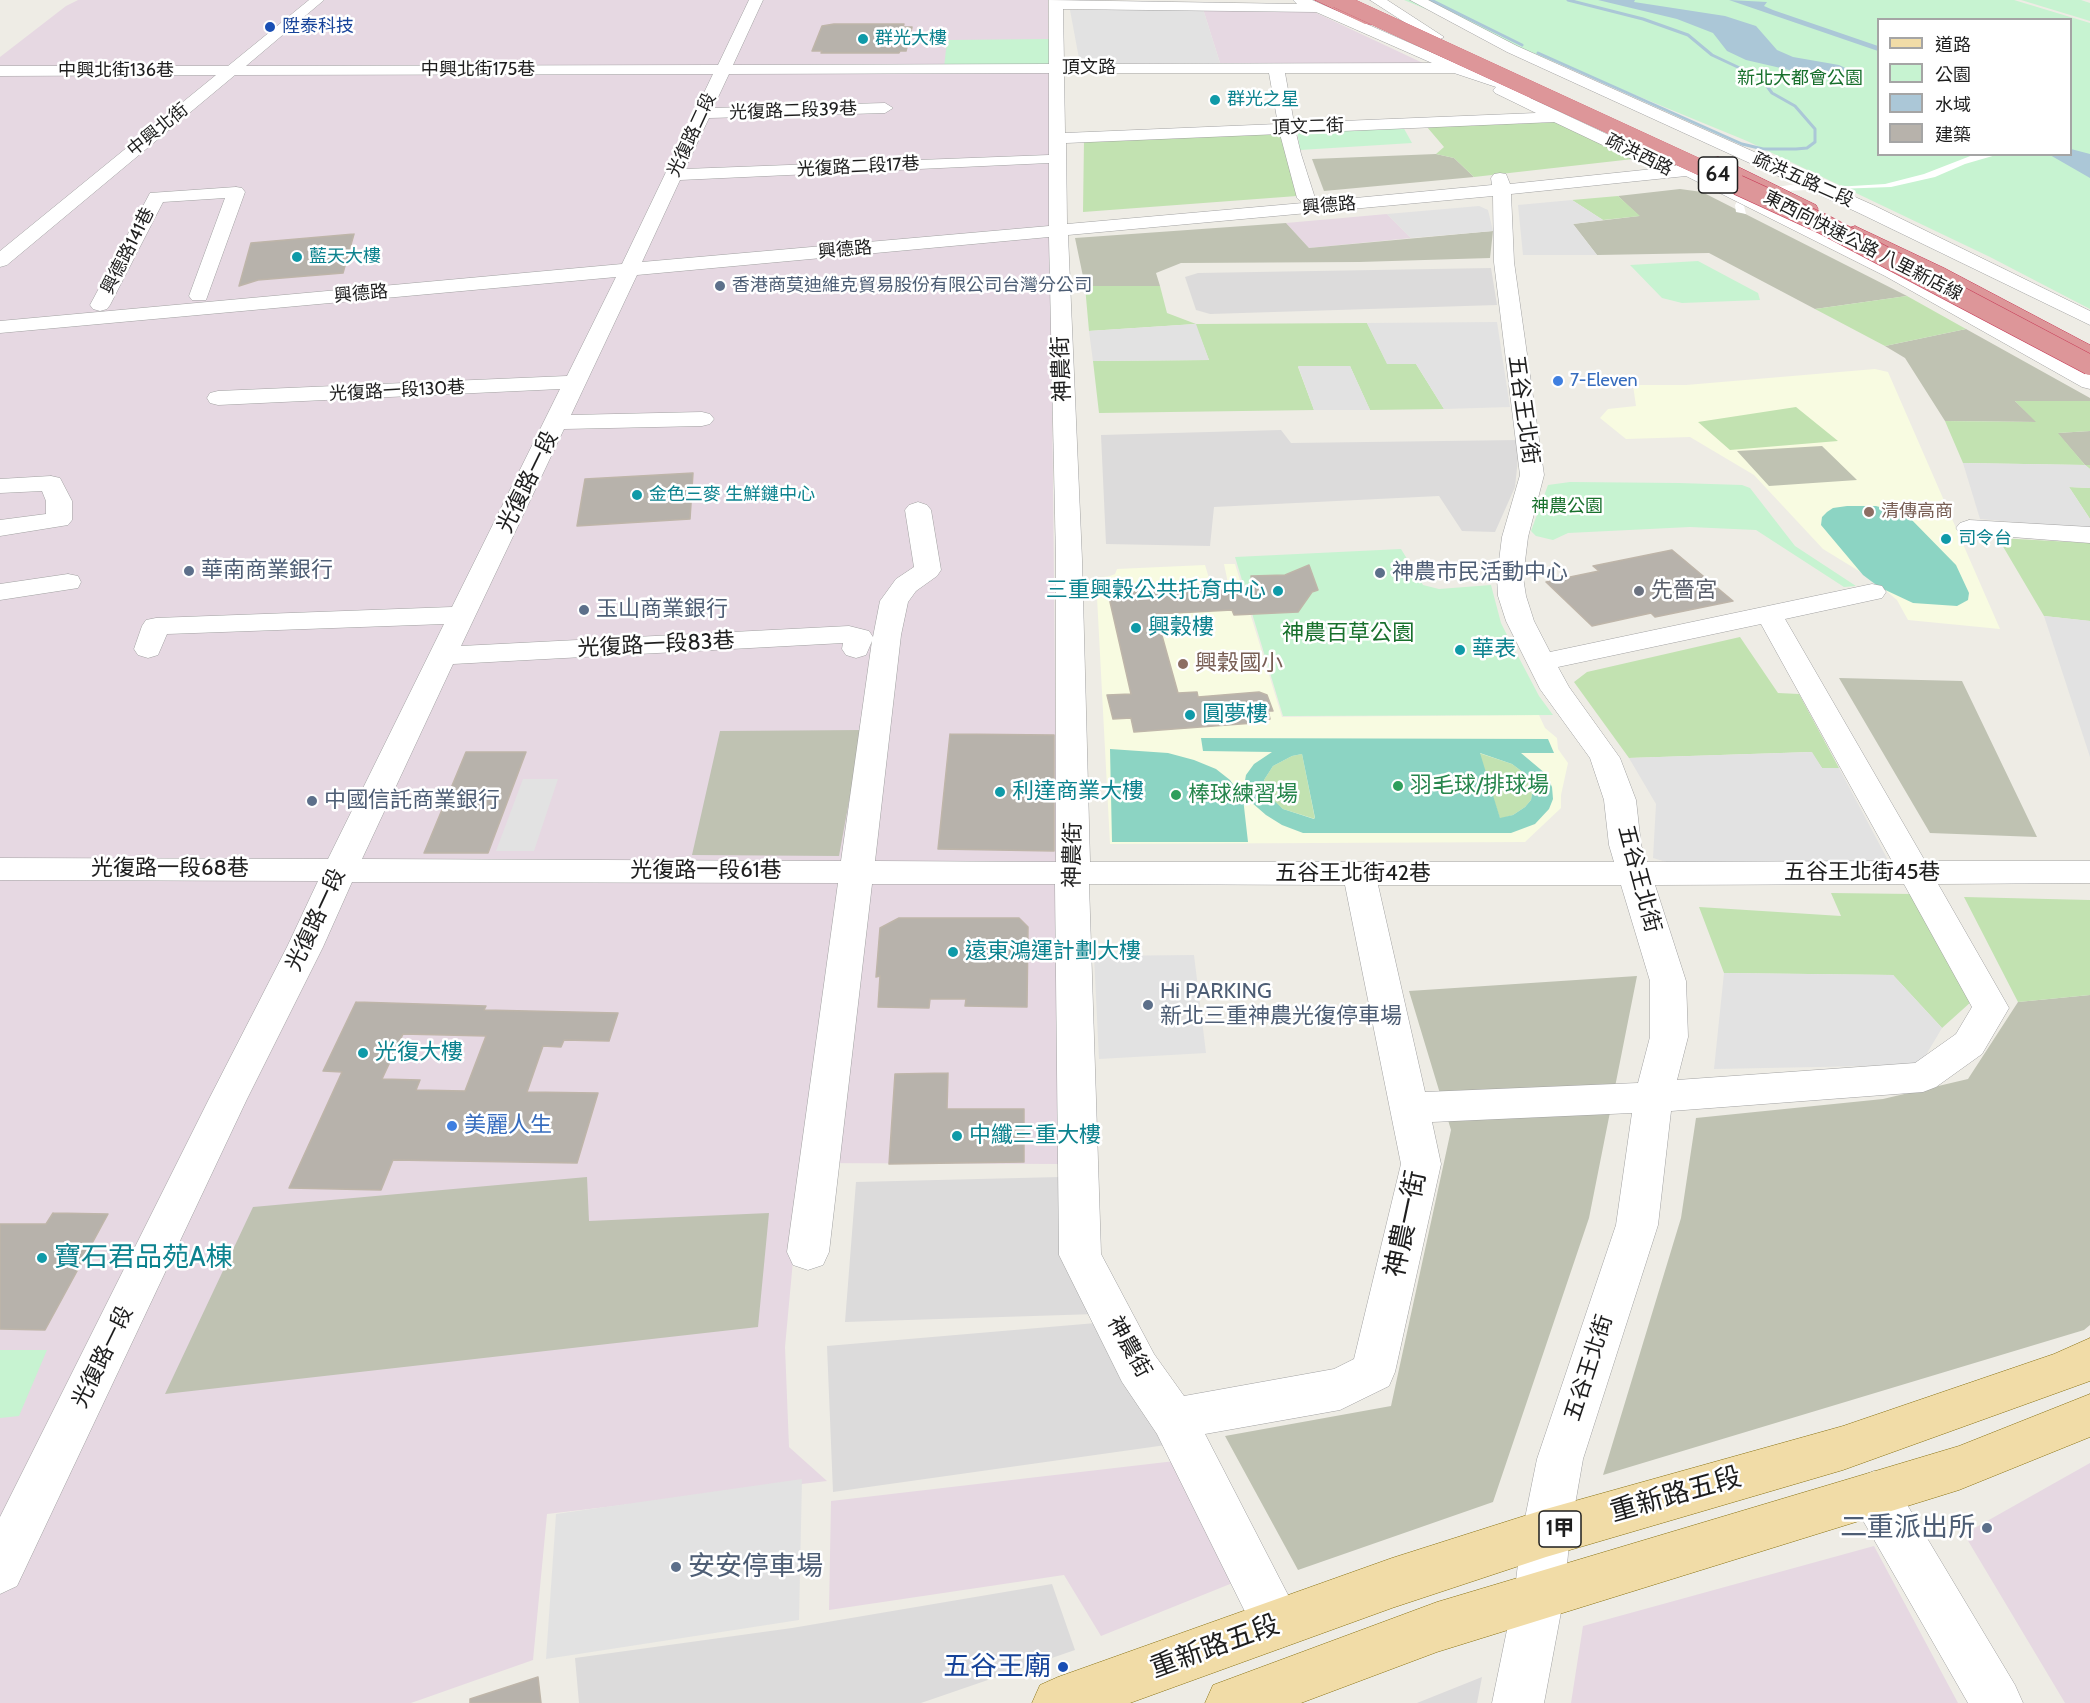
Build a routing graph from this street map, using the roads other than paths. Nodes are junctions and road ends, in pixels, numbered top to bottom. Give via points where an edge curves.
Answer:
1 (318, 0) edge
2 (756, 0) edge
3 (1300, 0) edge
4 (1350, 0) edge
5 (1362, 0) edge
6 (1377, 0) edge
7 (1417, 0) edge
8 (1057, 3) edge
9 (1325, 3) edge
10 (1056, 68) junction
11 (1276, 68) junction
12 (723, 69) junction
13 (1463, 70) junction
14 (0, 71) edge
15 (233, 71) junction
16 (885, 108) dead end
17 (702, 113) junction
18 (1558, 117) junction
19 (1288, 128) junction
20 (1058, 138) junction
21 (1043, 159) dead end
22 (1672, 166) junction
23 (672, 175) junction
24 (1501, 184) junction
25 (1306, 198) junction
26 (1058, 224) junction
27 (1845, 227) junction
28 (0, 261) edge
29 (631, 264) junction
30 (199, 296) junction
31 (100, 305) junction
32 (0, 314) edge
33 (2090, 319) edge
34 (0, 327) edge
35 (2090, 354) edge
36 (2090, 365) edge
37 (576, 382) junction
38 (2090, 382) edge
39 (2090, 396) edge
40 (218, 398) dead end
41 (702, 419) dead end
42 (557, 422) junction
43 (0, 486) edge
44 (918, 510) dead end
45 (0, 528) edge
46 (1969, 528) dead end
47 (2090, 535) edge
48 (68, 582) dead end
49 (0, 592) edge
50 (1872, 592) dead end
51 (1769, 614) junction
52 (463, 615) junction
53 (148, 649) dead end
54 (856, 649) dead end
55 (442, 656) junction
56 (1541, 662) junction
57 (0, 869) edge
58 (339, 869) junction
59 (856, 872) junction
60 (2090, 872) edge
61 (1915, 873) junction
62 (1072, 874) junction
63 (1359, 874) junction
64 (1634, 874) junction
65 (1653, 1097) junction
66 (1408, 1108) junction
67 (807, 1252) dead end
68 (2082, 1359) edge
69 (2090, 1415) edge
70 (1173, 1419) junction
71 (1874, 1494) junction
72 (1546, 1533) junction
73 (0, 1569) edge
74 (1539, 1596) junction
75 (1278, 1624) junction
76 (1058, 1703) edge
77 (1231, 1703) edge
78 (1518, 1703) edge
79 (1997, 1703) edge

1 - 15 street, 中興北街
2 - 12 street, 光復路二段
3 - 9 street, 疏洪西路
4 - 27 highway, 東西向快速公路 八里新店線 / 64
5 - 27 highway via 1649,129
6 - 13 street via 1467,56
7 - 33 street, 疏洪五路二段 via 1512,49 1866,209
8 - 9 street
8 - 10 street, 神農街
9 - 13 street, 疏洪西路 via 1384,35
9 - 36 highway, 東西向快速公路 八里新店線 / 64, bridge via 1532,91 1822,224
10 - 11 street, 頂文路
10 - 12 street, 頂文路
10 - 20 street, 神農街
11 - 13 street, 頂文路
11 - 19 street
12 - 15 street, 中興北街175巷
12 - 17 street, 光復路二段
13 - 18 street, 疏洪西路
13 - 22 street, 疏洪西路 via 1490,78
14 - 15 street, 中興北街136巷
15 - 28 street, 中興北街
16 - 17 street, 光復路二段39巷
17 - 23 street, 光復路二段
18 - 19 street, 頂文二街
18 - 22 street, 疏洪西路
19 - 20 street, 頂文二街
19 - 25 street
20 - 26 street, 神農街
21 - 23 street, 光復路二段17巷
22 - 24 street, 興德路
22 - 38 street, 疏洪西路 via 1882,267
22 - 39 street, 疏洪西路
23 - 29 street, 光復路二段
24 - 25 street, 興德路
24 - 26 street, 興德路
24 - 56 street, 五谷王北街 via 1505,271 1532,475 1515,537 1510,584 1520,621
25 - 26 street, 興德路
26 - 29 street, 興德路
26 - 62 street, 神農街 via 1069,560
27 - 35 highway, 東西向快速公路 八里新店線 / 64
29 - 30 street, 興德路
29 - 34 street, 興德路
29 - 37 street, 光復路一段
30 - 31 street, 興德路
30 - 31 street, 興德路141巷 via 236,192 156,197
31 - 32 street, 興德路
37 - 40 street, 光復路一段130巷
37 - 42 street, 光復路一段
41 - 42 street
42 - 52 street, 光復路一段
43 - 45 street via 51,483 59,501 59,520
44 - 59 street via 928,570 906,585 894,601
46 - 47 street
48 - 49 street
50 - 51 street
51 - 56 street
51 - 61 street
52 - 53 street via 156,626
52 - 55 street, 光復路一段
54 - 55 street, 光復路一段83巷 via 859,637 849,634
55 - 58 street, 光復路一段
56 - 64 street, 五谷王北街 via 1562,700 1605,758 1620,800 1625,845
57 - 58 street, 光復路一段68巷
58 - 59 street, 光復路一段61巷
58 - 73 street, 光復路一段 via 305,947
59 - 62 street, 光復路一段61巷
59 - 67 street
60 - 61 street, 五谷王北街45巷
61 - 64 street, 五谷王北街45巷
61 - 65 street via 1991,1008 1969,1044 1923,1077
62 - 63 street, 五谷王北街42巷
62 - 70 street, 神農街 via 1080,1255 1138,1368
63 - 64 street, 五谷王北街42巷
63 - 66 street, 神農一街
64 - 65 street, 五谷王北街 via 1668,981 1669,1037
65 - 66 street
65 - 72 street, 五谷王北街 via 1637,1225 1560,1459
66 - 70 street, 神農一街 via 1421,1164 1373,1372 1340,1389
68 - 72 main road, 重新路五段 / 1甲 via 1843,1448
69 - 71 main road via 1959,1468
70 - 75 street, 神農街
71 - 74 main road
71 - 79 street
72 - 74 street, 五谷王北街
72 - 75 main road, 重新路五段 / 1甲
74 - 77 main road via 1437,1627
74 - 78 street, 五谷王北街
75 - 76 main road, 重新路五段 / 1甲

